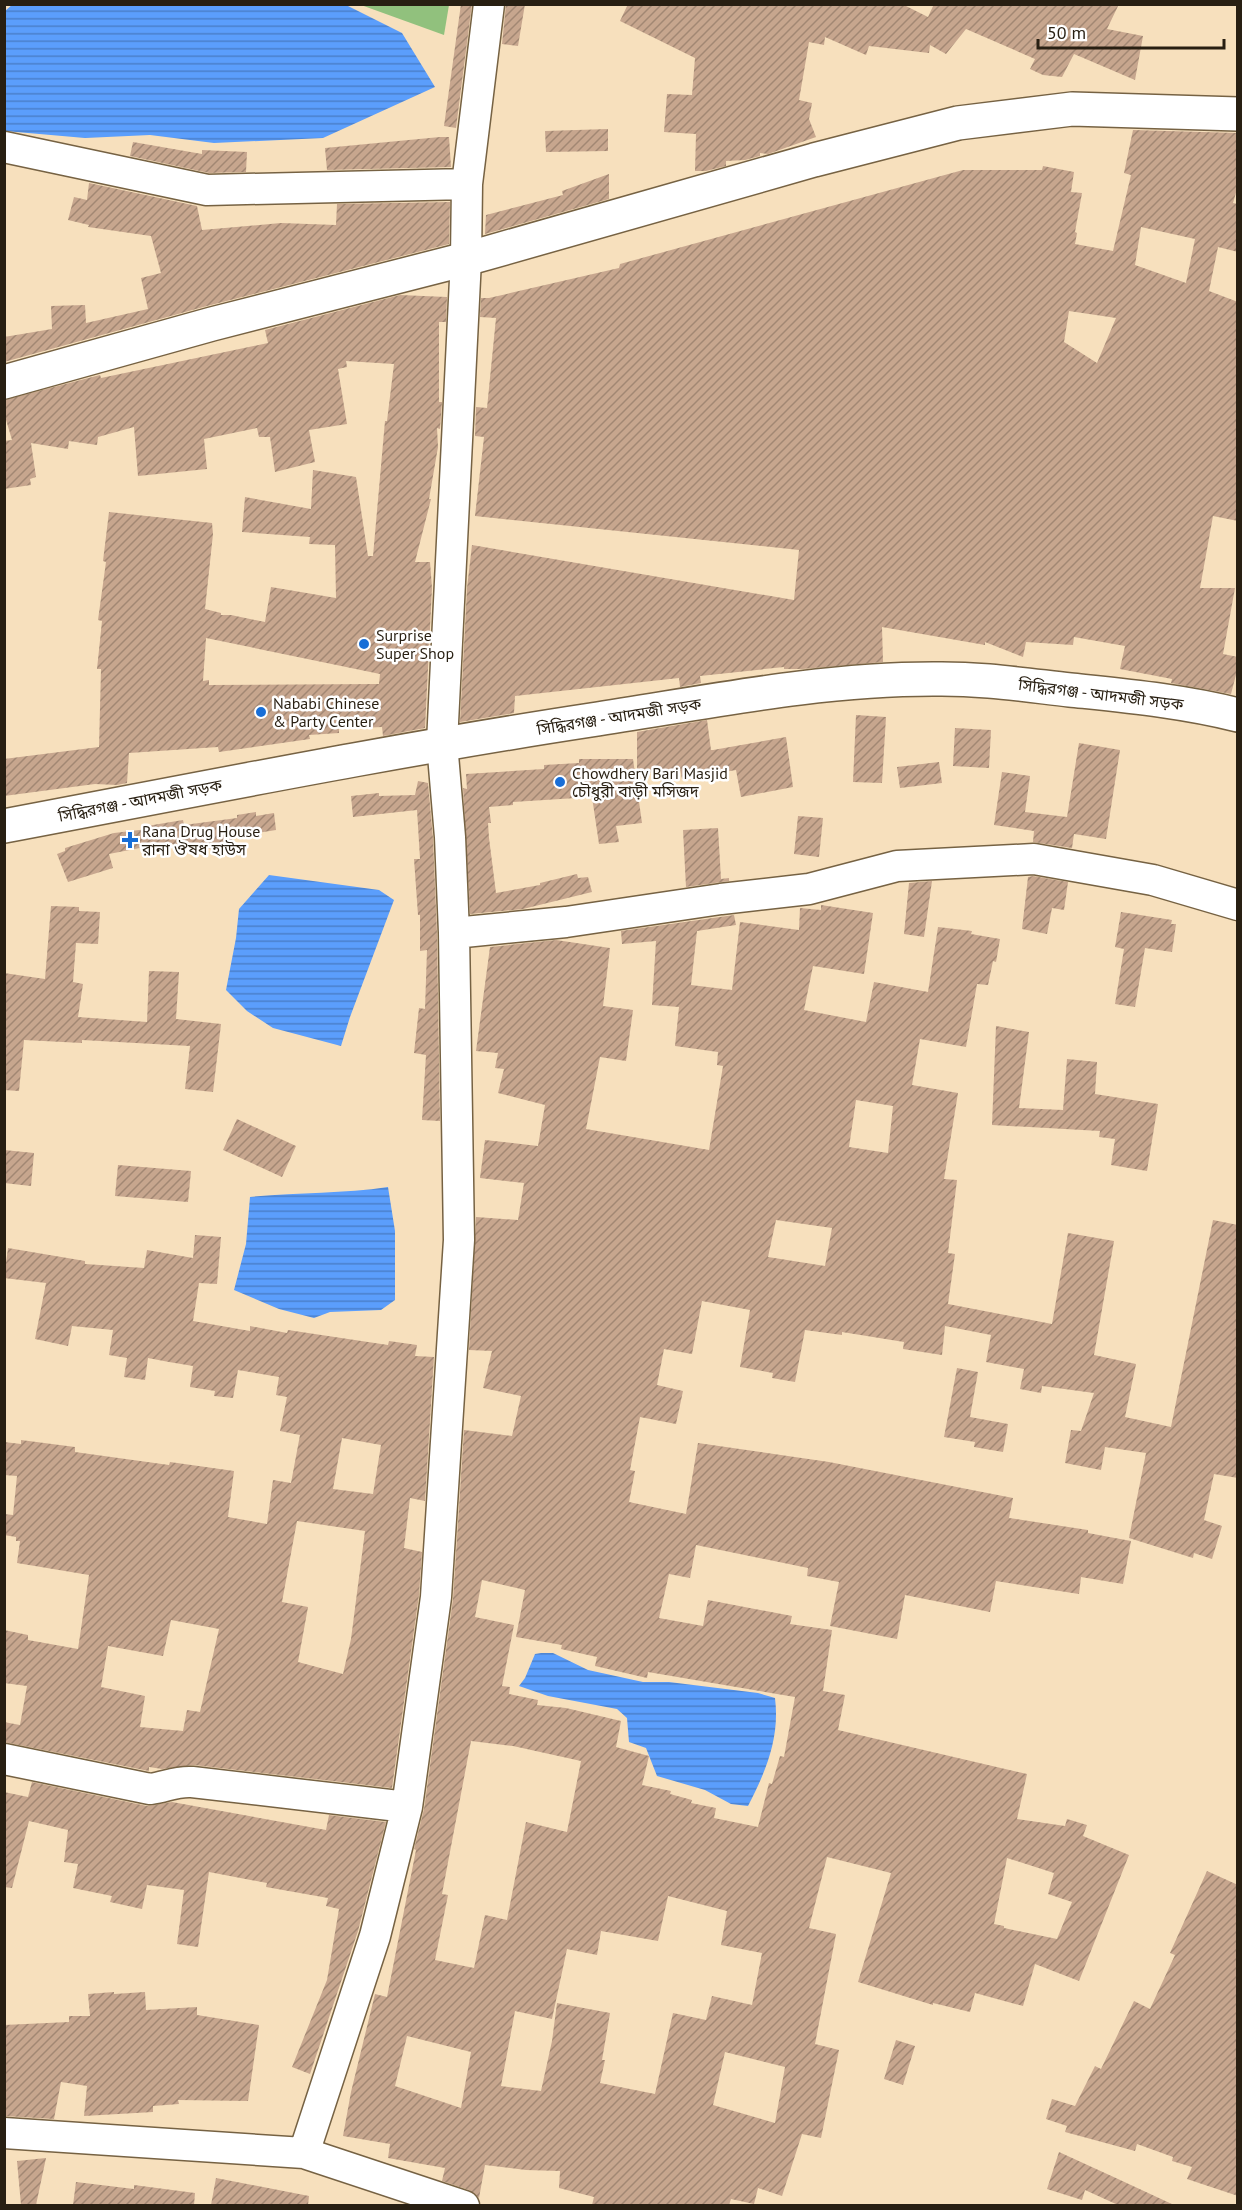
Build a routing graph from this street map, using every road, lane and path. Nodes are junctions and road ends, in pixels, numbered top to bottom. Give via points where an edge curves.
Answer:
1 (489, 4) edge
2 (1238, 114) edge
3 (4, 147) edge
4 (467, 184) junction
5 (466, 258) junction
6 (4, 382) edge
7 (1238, 715) edge
8 (442, 743) junction
9 (4, 826) edge
10 (1238, 905) edge
11 (454, 933) junction
12 (4, 1759) edge
13 (406, 1807) junction
14 (4, 2133) edge
15 (304, 2153) junction
16 (464, 2205) edge

1 - 4 street
2 - 5 main road via 1072,109 958,123
3 - 4 street via 207,190
4 - 5 street
5 - 6 main road
5 - 8 street
7 - 8 main road, সিদ্ধিরগঞ্জ - আদমজী সড়ক via 1158,699 934,678 801,688
8 - 9 main road, সিদ্ধিরগঞ্জ - আদমজী সড়ক
8 - 11 street
10 - 11 street via 1153,879 1034,859 897,866 809,889
11 - 13 street via 459,1240 436,1597
12 - 13 street via 150,1789 173,1782 192,1782
13 - 15 street via 375,1936
14 - 15 street
15 - 16 street

